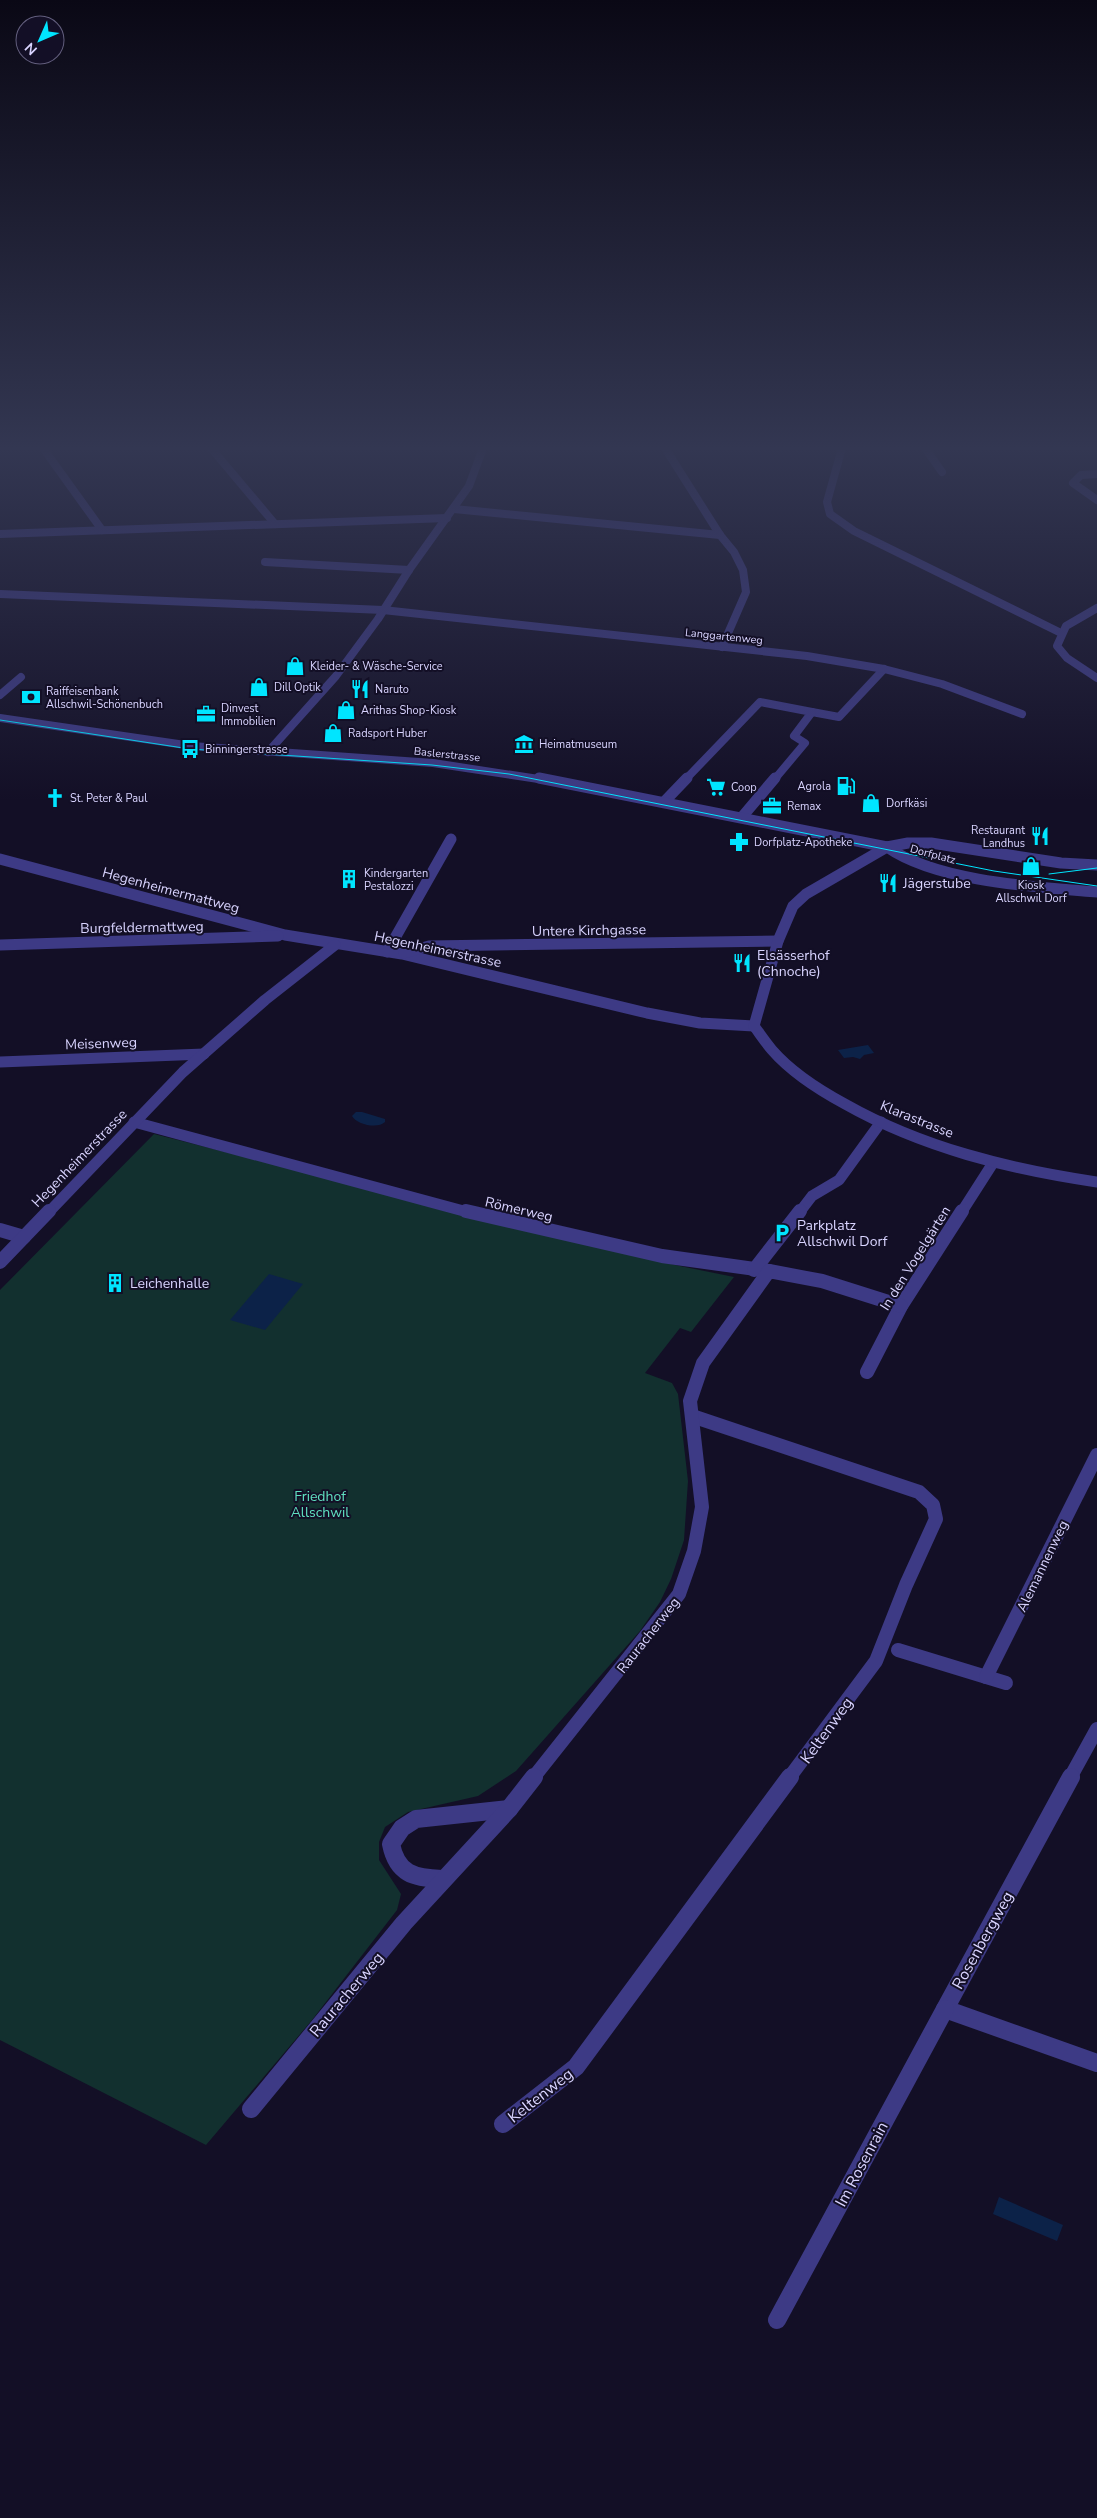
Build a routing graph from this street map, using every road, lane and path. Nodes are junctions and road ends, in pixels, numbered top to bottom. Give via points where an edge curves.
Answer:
1 (328, 566) edge
2 (412, 566) edge
3 (740, 566) edge
4 (923, 566) edge
5 (409, 570) junction
6 (0, 594) edge
7 (1097, 608) edge
8 (383, 610) junction
9 (1059, 632) junction
10 (722, 647) junction
11 (884, 669) junction
12 (21, 677) dead end
13 (1097, 678) edge
14 (0, 695) edge
15 (812, 712) junction
16 (1022, 714) dead end
17 (0, 718) edge
18 (268, 752) junction
19 (664, 802) junction
20 (742, 817) junction
21 (451, 839) dead end
22 (887, 847) junction
23 (0, 859) edge
24 (1097, 865) edge
25 (1097, 892) edge
26 (285, 935) junction
27 (778, 941) junction
28 (0, 945) edge
29 (335, 945) junction
30 (387, 952) junction
31 (402, 954) junction
32 (754, 1026) junction
33 (204, 1054) junction
34 (0, 1062) edge
35 (134, 1122) junction
36 (881, 1122) junction
37 (993, 1163) junction
38 (1097, 1182) edge
39 (0, 1230) edge
40 (24, 1236) junction
41 (0, 1262) edge
42 (754, 1270) junction
43 (769, 1271) junction
44 (901, 1306) junction
45 (867, 1372) dead end
46 (692, 1416) junction
47 (1097, 1455) edge
48 (898, 1650) dead end
49 (986, 1677) junction
50 (1006, 1683) dead end
51 (1097, 1730) edge
52 (509, 1809) junction
53 (442, 1879) junction
54 (945, 2009) junction
55 (1097, 2063) edge
56 (251, 2109) dead end
57 (503, 2124) dead end
58 (777, 2320) dead end

1 - 5 street
2 - 5 street
3 - 10 street via 746,581 746,592
4 - 9 street
5 - 8 street
6 - 8 street, Langgartenweg
7 - 9 street via 1068,623
8 - 10 street, Langgartenweg
8 - 18 street via 336,676
9 - 13 street via 1057,646 1067,658
10 - 11 street, Langgartenweg
11 - 15 street via 839,717
11 - 16 street, Langgartenweg via 942,684
12 - 14 street
15 - 19 street via 760,702
15 - 20 street via 794,736 805,743
17 - 18 street, Baslerstrasse via 192,746
18 - 19 street, Baslerstrasse via 433,763 511,772
19 - 20 street, Baslerstrasse
20 - 22 street, Baslerstrasse
21 - 30 street
22 - 24 street, Dorfplatz via 931,843 1061,863
22 - 25 street, Dorfplatz via 900,858 963,874 1016,884
22 - 27 street via 806,894 793,906
23 - 26 street, Hegenheimermattweg
26 - 28 street, Burgfeldermattweg
26 - 29 street, Hegenheimermattweg
27 - 31 street, Untere Kirchgasse via 429,946
27 - 32 street
29 - 30 street, Hegenheimerstrasse
29 - 33 street, Hegenheimerstrasse
30 - 31 street, Hegenheimerstrasse
31 - 32 street, Hegenheimerstrasse via 647,1013 700,1023
32 - 36 street, Klarastrasse via 764,1043 804,1078
33 - 34 street, Meisenweg
33 - 35 street, Hegenheimerstrasse
35 - 40 street, Hegenheimerstrasse
35 - 42 street, Römerweg via 495,1219 682,1261
36 - 37 street, Klarastrasse
36 - 42 street via 839,1180 812,1196
37 - 38 street, Klarastrasse
37 - 44 street, In den Vogelgärten
39 - 40 street
40 - 41 street, Hegenheimerstrasse
42 - 43 street, Römerweg
43 - 44 street, Römerweg via 822,1281
43 - 46 street, Rauracherweg via 703,1363 690,1400
44 - 45 street, In den Vogelgärten
46 - 52 street, Rauracherweg via 702,1507 694,1551 679,1594
46 - 57 street, Keltenweg via 919,1492 934,1505 936,1519 876,1661 576,2067
47 - 49 street, Alemannenweg
48 - 49 street
49 - 50 street
51 - 54 street, Rosenbergweg
52 - 53 street, Rauracherweg
52 - 53 street via 416,1820 402,1828 391,1844 392,1858 404,1871 422,1879
53 - 56 street, Rauracherweg
54 - 55 street
54 - 58 street, Im Rosenrain

